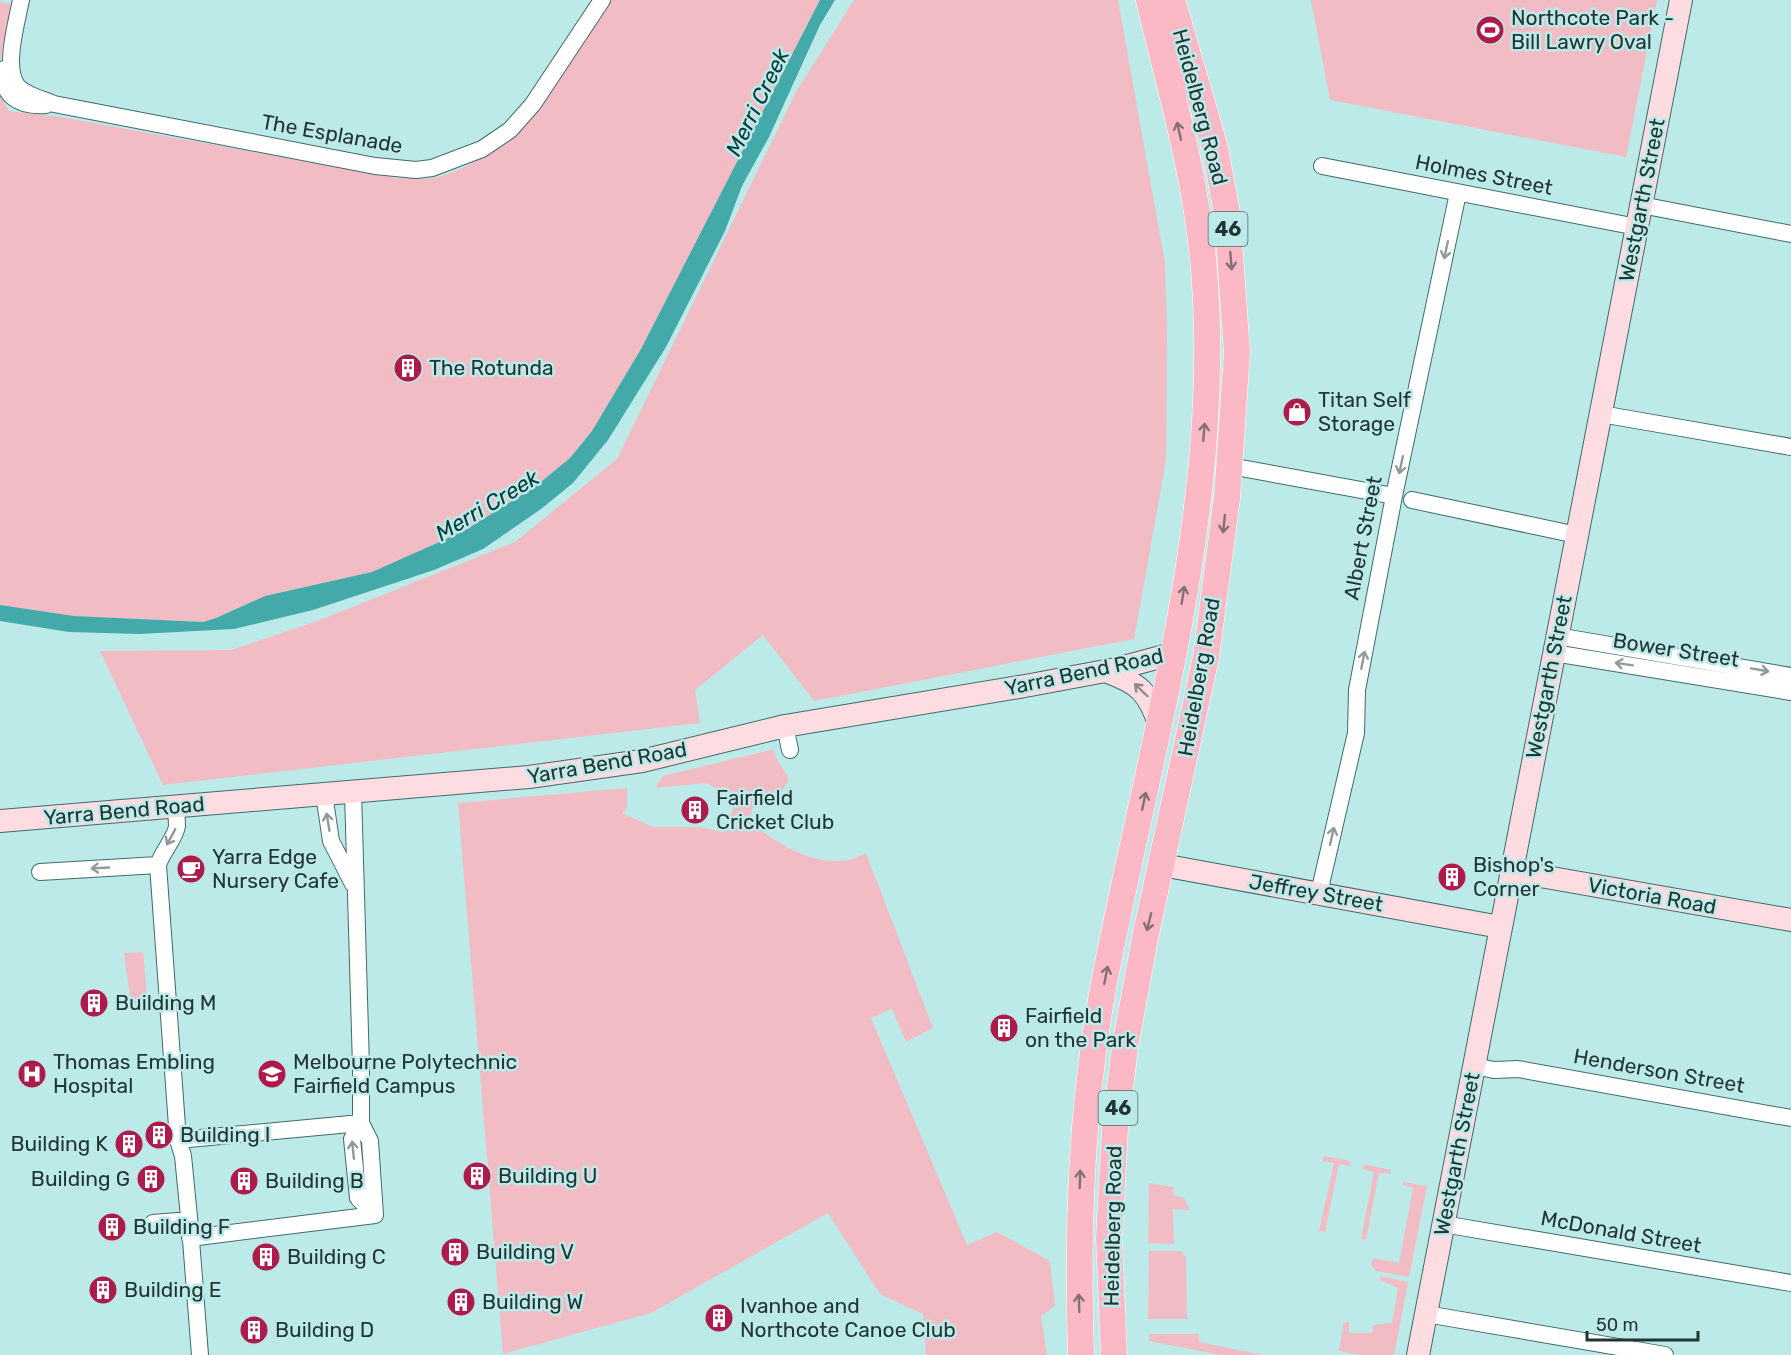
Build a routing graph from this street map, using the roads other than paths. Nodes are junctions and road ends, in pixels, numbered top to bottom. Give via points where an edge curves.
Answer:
1 (21, 0) edge
2 (602, 0) edge
3 (1149, 0) edge
4 (1172, 0) edge
5 (1681, 0) edge
6 (1322, 166) dead end
7 (1458, 193) junction
8 (1641, 205) junction
9 (1637, 227) junction
10 (1791, 234) edge
11 (1601, 414) junction
12 (1791, 447) edge
13 (1230, 466) junction
14 (1394, 496) junction
15 (1412, 500) dead end
16 (1577, 535) junction
17 (1556, 645) junction
18 (1175, 653) junction
19 (1206, 657) junction
20 (1105, 671) junction
21 (1791, 676) edge
22 (1791, 692) edge
23 (785, 726) junction
24 (1161, 727) junction
25 (790, 750) dead end
26 (353, 792) junction
27 (324, 794) junction
28 (176, 806) junction
29 (0, 821) edge
30 (1132, 859) junction
31 (158, 865) junction
32 (1162, 865) junction
33 (1512, 871) junction
34 (40, 872) dead end
35 (355, 887) junction
36 (1319, 893) junction
37 (1791, 920) edge
38 (1500, 927) junction
39 (1475, 1060) junction
40 (1791, 1118) edge
41 (360, 1123) junction
42 (178, 1140) junction
43 (153, 1223) dead end
44 (1443, 1224) junction
45 (190, 1232) junction
46 (1791, 1284) edge
47 (1426, 1314) junction
48 (200, 1355) edge
49 (1081, 1355) edge
50 (1114, 1355) edge
51 (1418, 1355) edge
52 (1665, 1355) edge

1 - 2 street, The Esplanade via 4,74 23,104 54,104 375,166 416,170 482,149 510,130 533,104
18 -> 3 main road, Heidelberg Road / 46 via 1205,421 1204,269 1193,188
4 -> 13 main road, Heidelberg Road / 46 via 1215,148 1227,213 1237,352
5 - 8 street, Westgarth Street
6 - 7 street, Holmes Street
7 - 9 street, Holmes Street
7 -> 14 street, Albert Street
8 - 9 street, Westgarth Street
8 - 10 street
9 - 11 street, Westgarth Street
11 - 12 street
11 - 16 street, Westgarth Street
13 - 14 street
13 -> 19 main road, Heidelberg Road / 46
36 -> 14 street, Albert Street via 1356,734 1357,690
15 - 16 street
16 - 17 street, Westgarth Street
17 -> 21 street, Bower Street
22 -> 17 street, Bower Street
17 - 33 street, Westgarth Street
18 - 19 main road, Yarra Bend Road
18 - 20 street, Yarra Bend Road
18 - 24 main road, Heidelberg Road / 46
19 - 32 main road, Heidelberg Road / 46
20 - 23 street, Yarra Bend Road
24 -> 20 street via 1154,706 1138,686
23 - 25 street
23 - 26 street, Yarra Bend Road via 642,761 529,777
30 -> 24 main road, Heidelberg Road / 46
26 - 27 street, Yarra Bend Road
26 - 35 street
27 - 28 street, Yarra Bend Road
35 -> 27 street via 331,841
28 - 29 street, Yarra Bend Road
28 -> 31 street via 177,826
30 - 32 main road, Jeffrey Street
49 -> 30 main road, Heidelberg Road / 46 via 1078,1251 1082,1151 1105,978
31 -> 34 street
31 - 42 street
32 - 36 street, Jeffrey Street
32 -> 50 main road, Heidelberg Road / 46 via 1127,1036 1115,1129 1109,1238
33 - 37 street, Victoria Road
33 - 38 street, Westgarth Street
35 - 41 street via 362,1067
36 - 38 street, Jeffrey Street
38 - 39 street, Westgarth Street
39 - 40 street, Henderson Street via 1506,1062 1518,1068
39 - 44 street, Westgarth Street
41 - 42 street
41 - 45 street via 352,1139 358,1198 375,1215
42 - 45 street
43 - 45 street via 178,1221
44 - 46 street, McDonald Street
44 - 47 street, Westgarth Street
45 - 48 street
47 - 51 street, Westgarth Street
47 - 52 street

